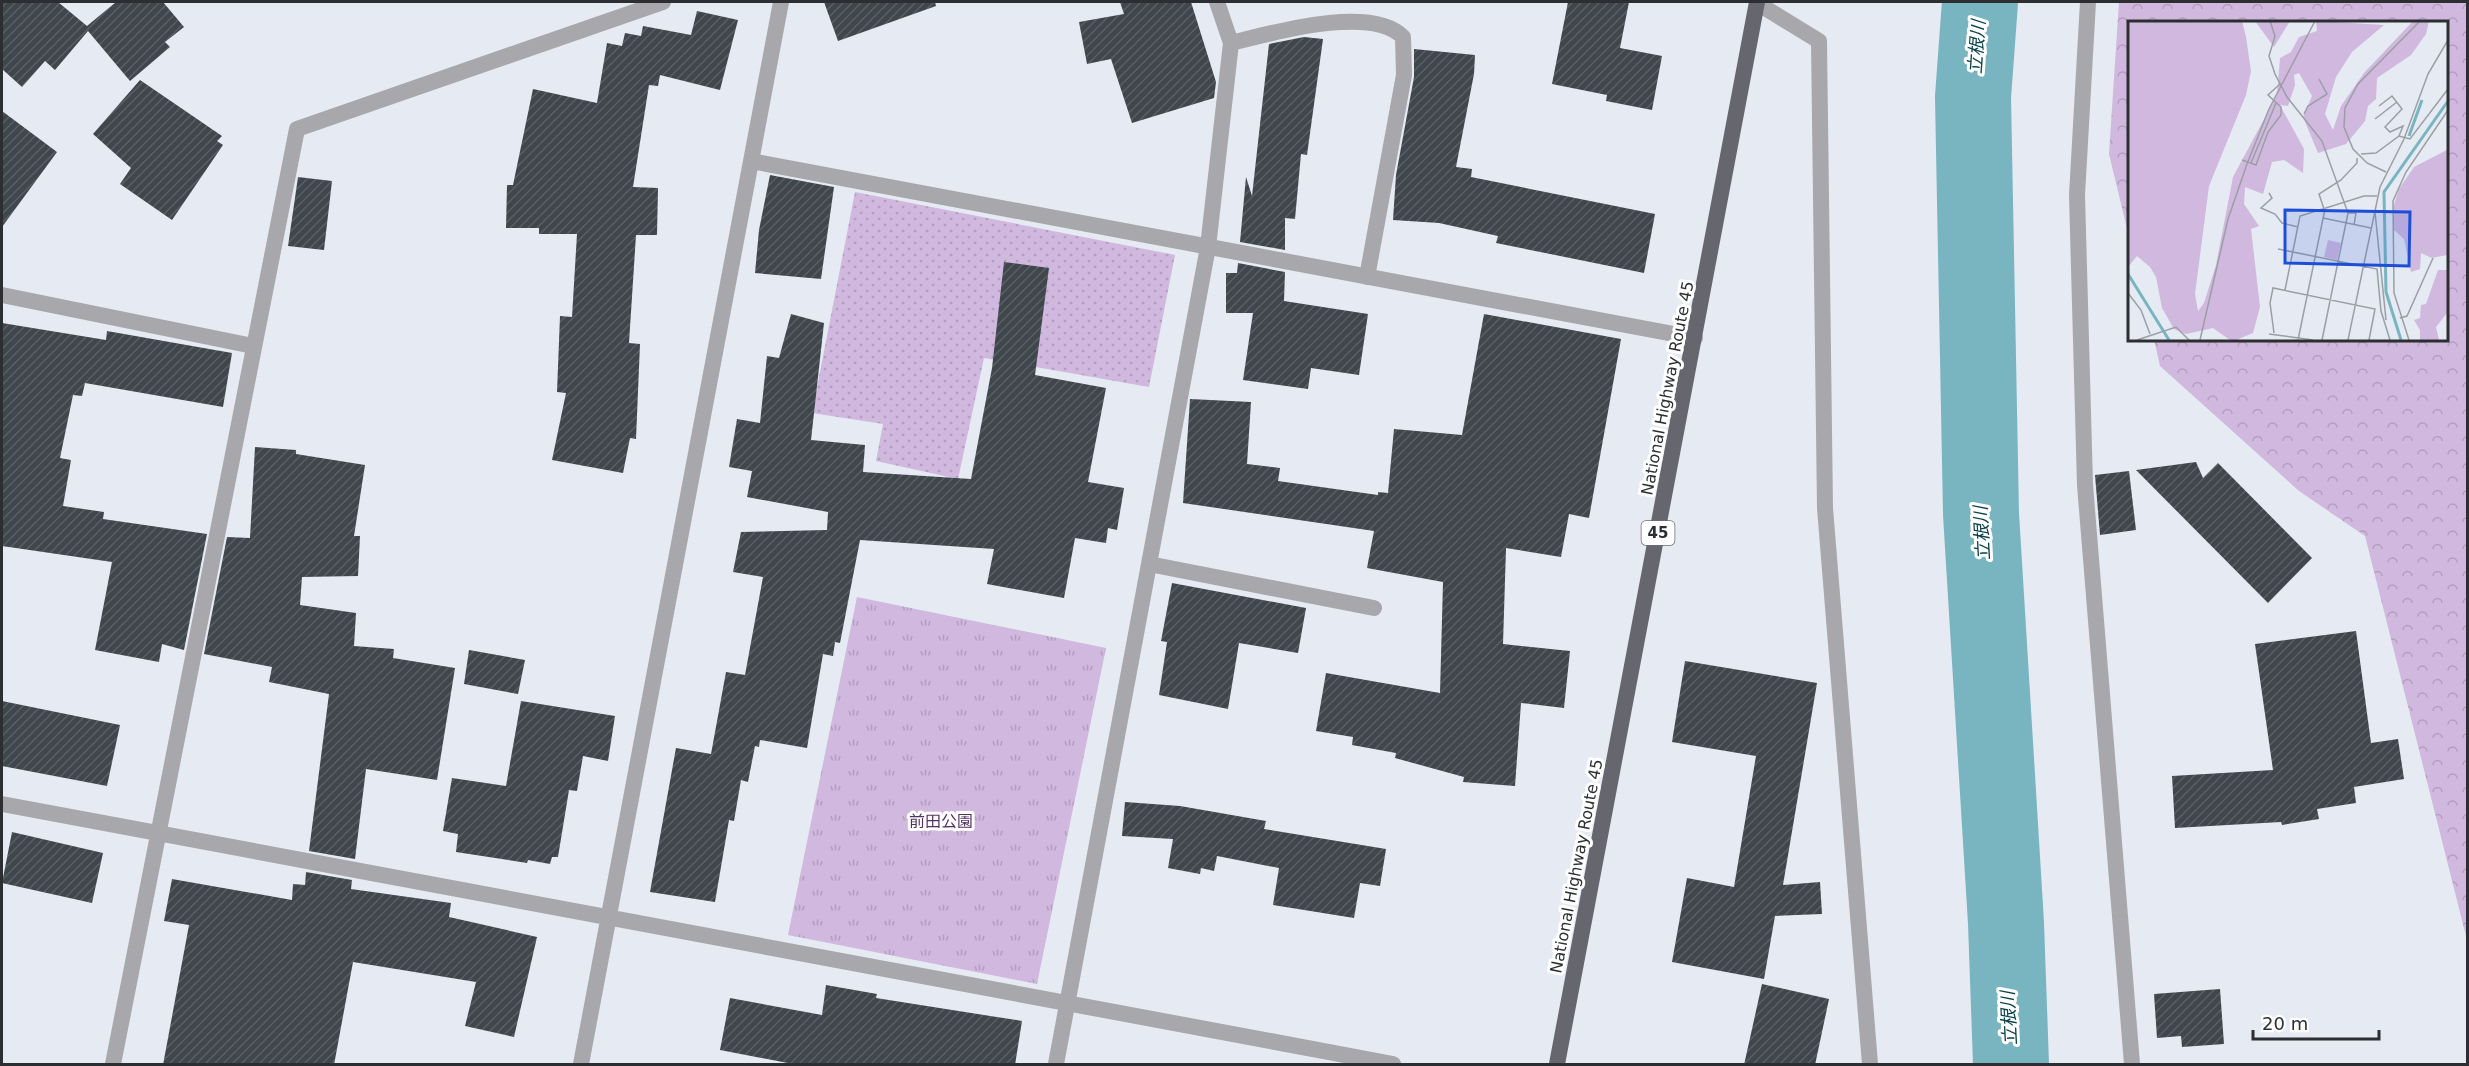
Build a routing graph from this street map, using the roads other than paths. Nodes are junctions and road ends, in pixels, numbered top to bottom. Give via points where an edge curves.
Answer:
1 (663, 2) edge
2 (781, 2) edge
3 (1217, 2) edge
4 (1757, 2) edge
5 (2088, 2) edge
6 (1231, 43) junction
7 (751, 161) junction
8 (1208, 247) junction
9 (1367, 277) junction
10 (2, 295) edge
11 (1695, 338) junction
12 (253, 346) junction
13 (1149, 564) junction
14 (1374, 608) dead end
15 (2, 804) edge
16 (158, 833) junction
17 (609, 917) junction
18 (1068, 1004) junction
19 (114, 1065) edge
20 (581, 1065) edge
21 (1056, 1065) edge
22 (1393, 1065) edge
23 (1557, 1065) edge
24 (1870, 1065) edge
25 (2132, 1065) edge

1 - 12 street via 297,129
2 - 7 street
3 - 6 street
4 - 11 highway, National Highway Route 45 / 45
4 - 24 street via 1819,41 1824,508
5 - 25 street via 2077,195 2085,485
6 - 8 street
6 - 9 street via 1309,24 1368,23 1394,28 1403,37 1404,75
7 - 8 street
7 - 17 street
8 - 9 street
8 - 13 street
9 - 11 street
10 - 12 street
11 - 23 highway, National Highway Route 45 / 45
12 - 16 street
13 - 14 street
13 - 18 street
15 - 16 street
16 - 17 street
16 - 19 street
17 - 18 street
17 - 20 street
18 - 21 street
18 - 22 street

